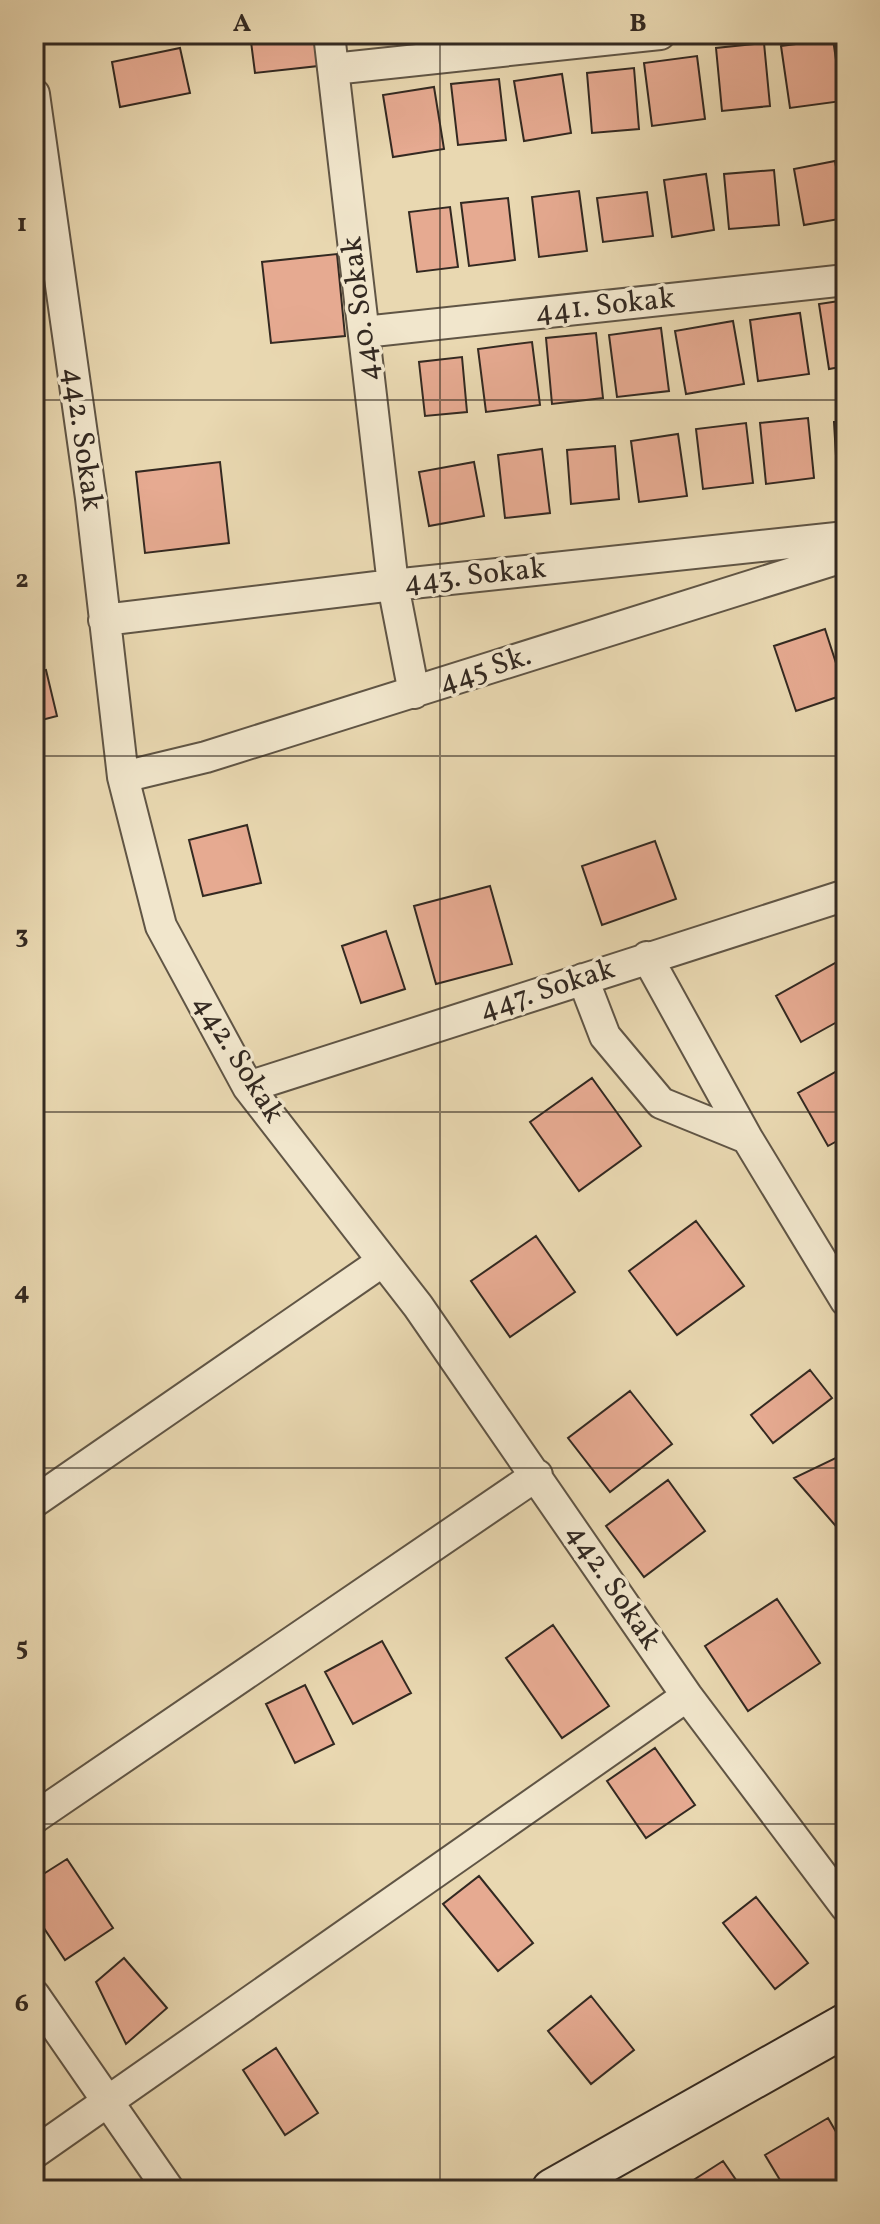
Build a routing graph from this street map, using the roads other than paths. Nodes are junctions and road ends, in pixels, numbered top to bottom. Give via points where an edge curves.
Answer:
1 (329, 34) edge
2 (660, 34) edge
3 (333, 69) junction
4 (34, 94) edge
5 (846, 280) edge
6 (364, 332) junction
7 (846, 537) edge
8 (846, 556) edge
9 (393, 585) junction
10 (104, 620) junction
11 (414, 693) junction
12 (123, 777) junction
13 (846, 895) edge
14 (647, 957) junction
15 (583, 979) junction
16 (248, 1087) junction
17 (747, 1138) junction
18 (383, 1261) junction
19 (846, 1301) edge
20 (537, 1475) junction
21 (34, 1502) edge
22 (687, 1696) junction
23 (34, 1818) edge
24 (846, 1907) edge
25 (34, 1995) edge
26 (846, 2025) edge
27 (108, 2101) junction
28 (34, 2153) edge
29 (169, 2190) edge
30 (553, 2190) edge

1 - 3 street, 440. Sokak
2 - 3 street
3 - 6 street, 440. Sokak
4 - 10 street, 442. Sokak
5 - 6 street, 441. Sokak
6 - 9 street, 440. Sokak
7 - 9 street, 443. Sokak
8 - 11 street, 445 Sk.
9 - 10 street, 443. Sokak
9 - 11 street, 440. Sokak
10 - 12 street, 442. Sokak
11 - 12 street, 445 Sk.
12 - 16 street, 442. Sokak via 161,926
13 - 14 street, 447. Sokak
14 - 15 street, 447. Sokak
14 - 17 street
15 - 16 street, 447. Sokak
15 - 17 street via 605,1036 661,1103
16 - 18 street, 442. Sokak
17 - 19 street
18 - 20 street, 442. Sokak
18 - 21 street
20 - 22 street, 442. Sokak
20 - 23 street
22 - 24 street, 442. Sokak
22 - 27 street
25 - 27 street
26 - 30 street
27 - 28 street
27 - 29 street

